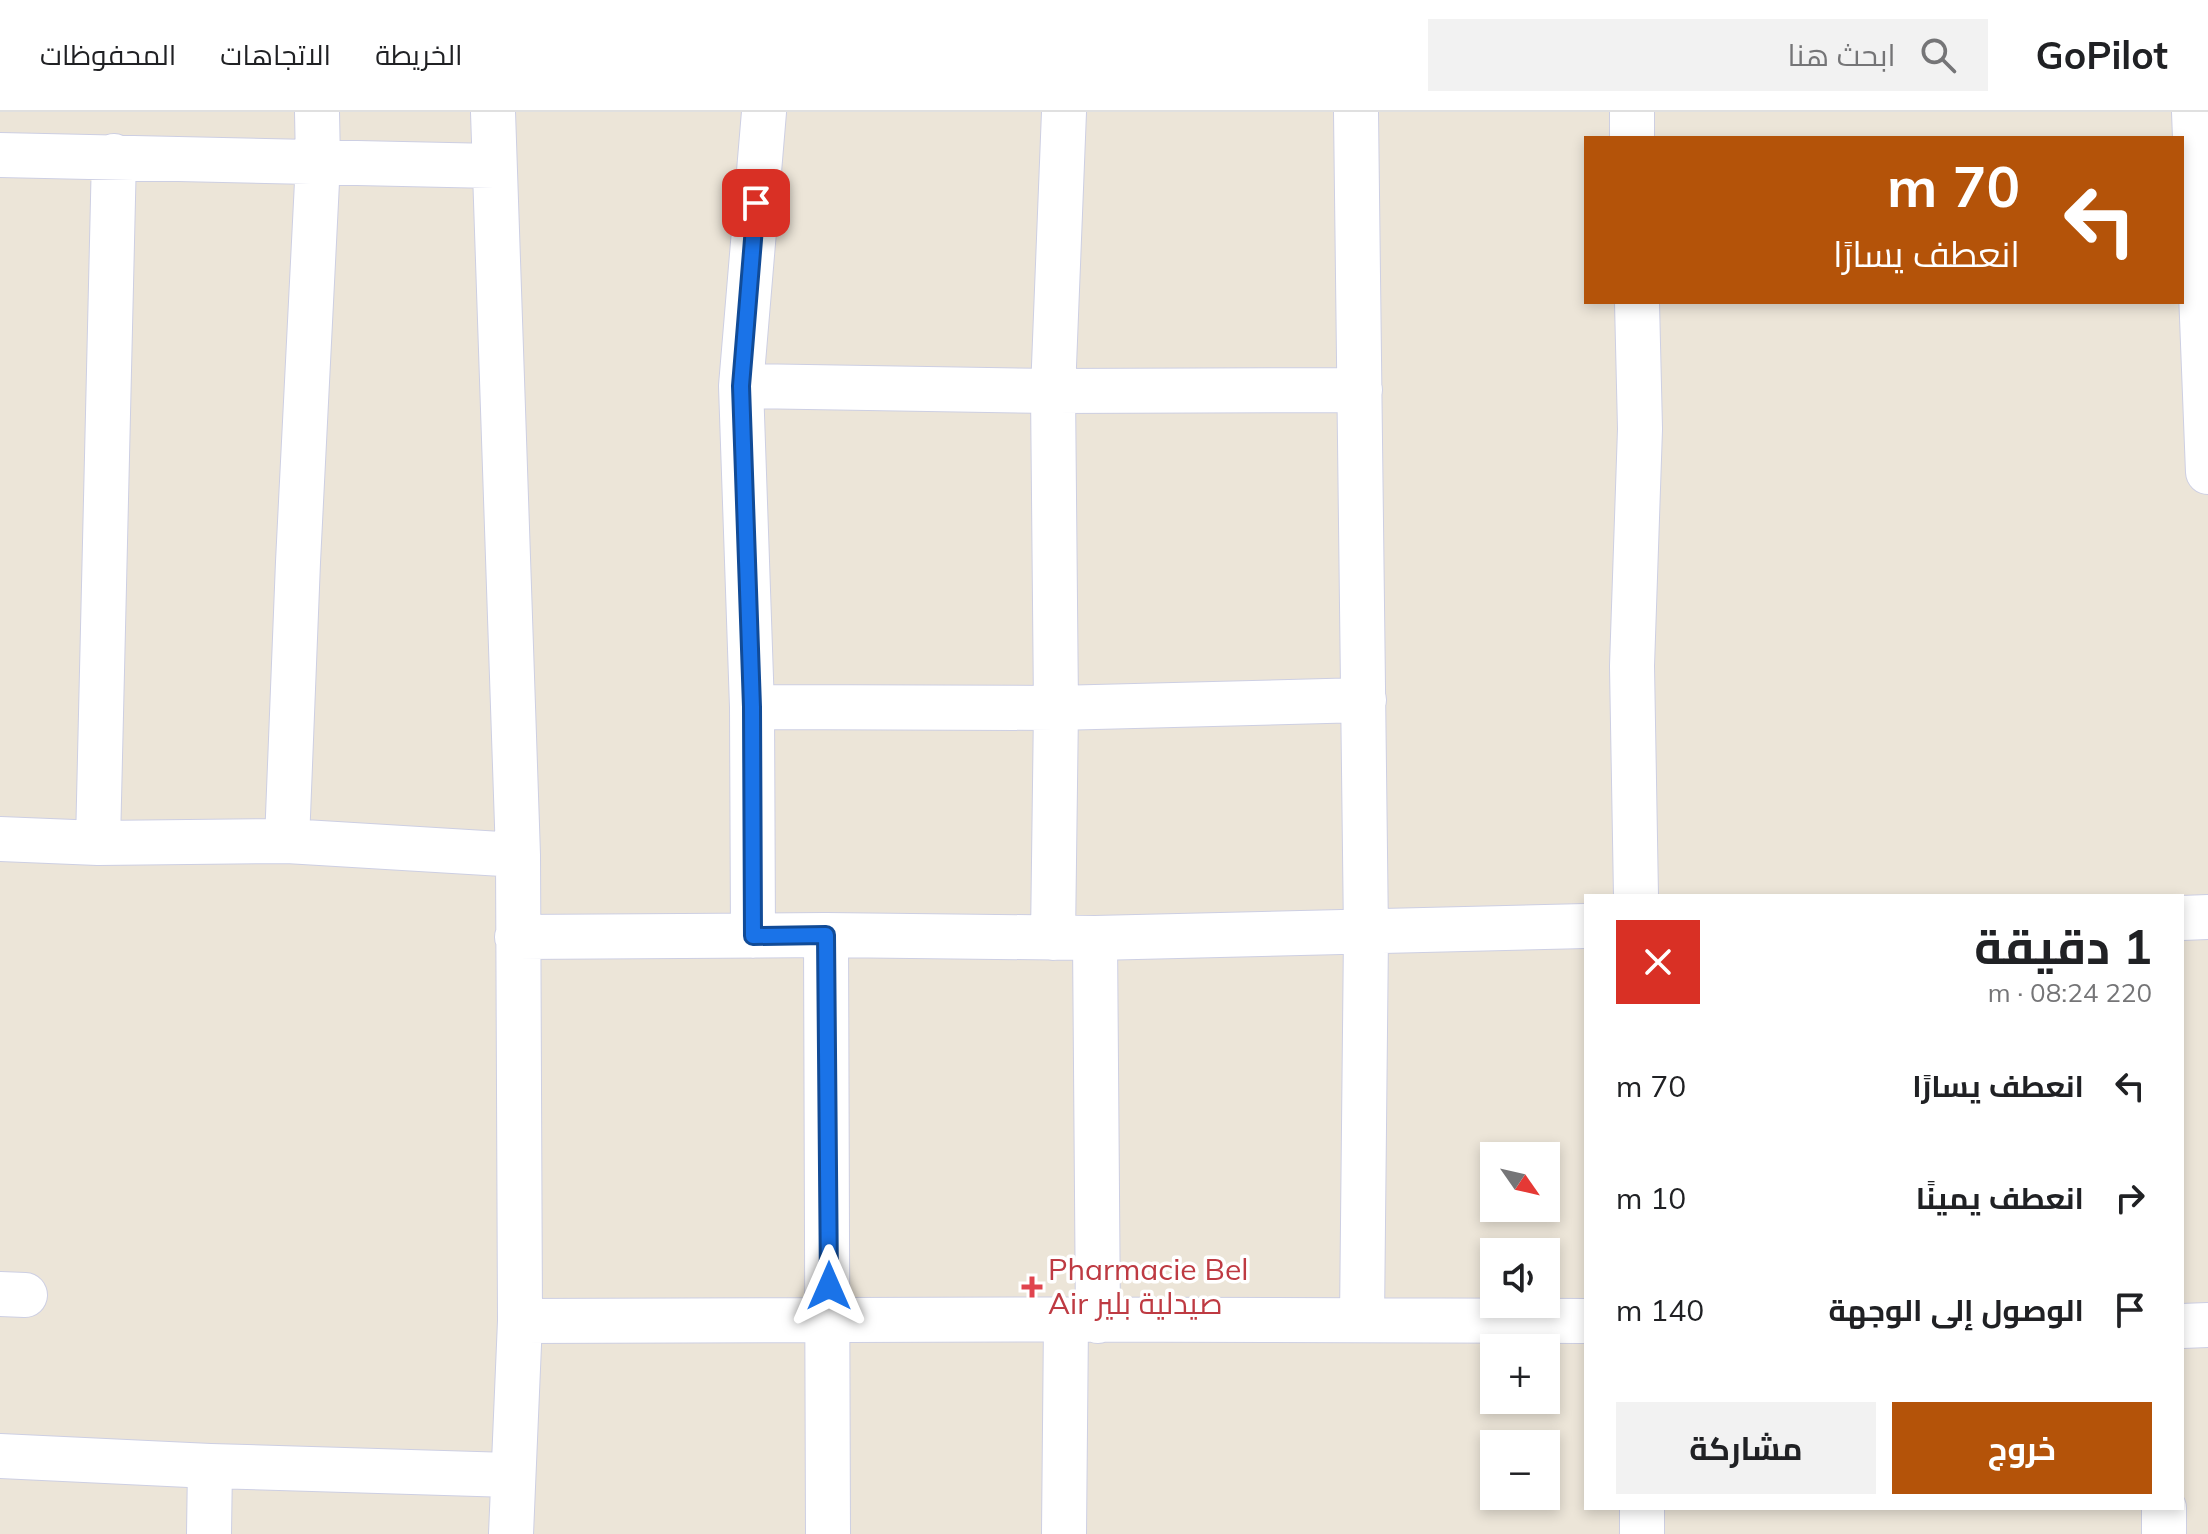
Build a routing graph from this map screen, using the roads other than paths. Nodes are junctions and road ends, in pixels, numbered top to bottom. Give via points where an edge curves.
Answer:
1 (317, 112) edge
2 (493, 112) edge
3 (764, 112) edge
4 (1064, 112) edge
5 (1356, 112) edge
6 (1632, 112) edge
7 (2194, 112) edge
8 (1632, 136) edge
9 (0, 155) edge
10 (114, 156) junction
11 (318, 162) junction
12 (494, 166) junction
13 (1637, 304) edge
14 (741, 386) junction
15 (1360, 390) junction
16 (1053, 391) junction
17 (2208, 432) edge
18 (2208, 472) edge
19 (1364, 700) junction
20 (752, 707) junction
21 (1056, 708) junction
22 (0, 839) edge
23 (287, 841) junction
24 (98, 843) junction
25 (518, 855) junction
26 (1636, 894) edge
27 (2208, 917) edge
28 (2184, 918) edge
29 (1584, 926) edge
30 (1366, 934) junction
31 (826, 935) junction
32 (753, 936) junction
33 (517, 937) junction
34 (1074, 938) junction
35 (829, 1318) junction
36 (1362, 1320) junction
37 (520, 1321) junction
38 (1082, 1321) junction
39 (1584, 1321) edge
40 (2208, 1325) edge
41 (2184, 1326) edge
42 (0, 1456) edge
43 (210, 1466) junction
44 (513, 1475) junction
45 (1642, 1510) edge
46 (2164, 1510) edge
47 (209, 1534) edge
48 (511, 1534) edge
49 (828, 1534) edge
50 (1064, 1534) edge
51 (1642, 1534) edge
52 (2164, 1534) edge

1 - 11 street
2 - 12 street
3 - 14 street
4 - 16 street
5 - 15 street
6 - 8 street
7 - 17 street
9 - 10 street
10 - 11 street
10 - 24 street
11 - 12 street
11 - 23 street
12 - 25 street
13 - 26 street via 1640,429 1632,666
14 - 16 street
14 - 20 street
15 - 16 street
15 - 19 street
16 - 21 street
17 - 18 street
19 - 21 street
19 - 30 street
20 - 21 street
20 - 32 street
21 - 34 street
22 - 24 street
23 - 24 street
23 - 25 street
25 - 33 street
27 - 28 street
29 - 30 street
30 - 34 street
30 - 36 street
31 - 32 street
31 - 34 street
31 - 35 street
32 - 33 street
33 - 37 street
34 - 38 street
35 - 37 street
35 - 38 street
35 - 49 street
36 - 38 street
36 - 39 street
37 - 44 street
38 - 50 street
40 - 41 street
42 - 43 street
43 - 44 street
43 - 47 street
44 - 48 street
45 - 51 street
46 - 52 street

